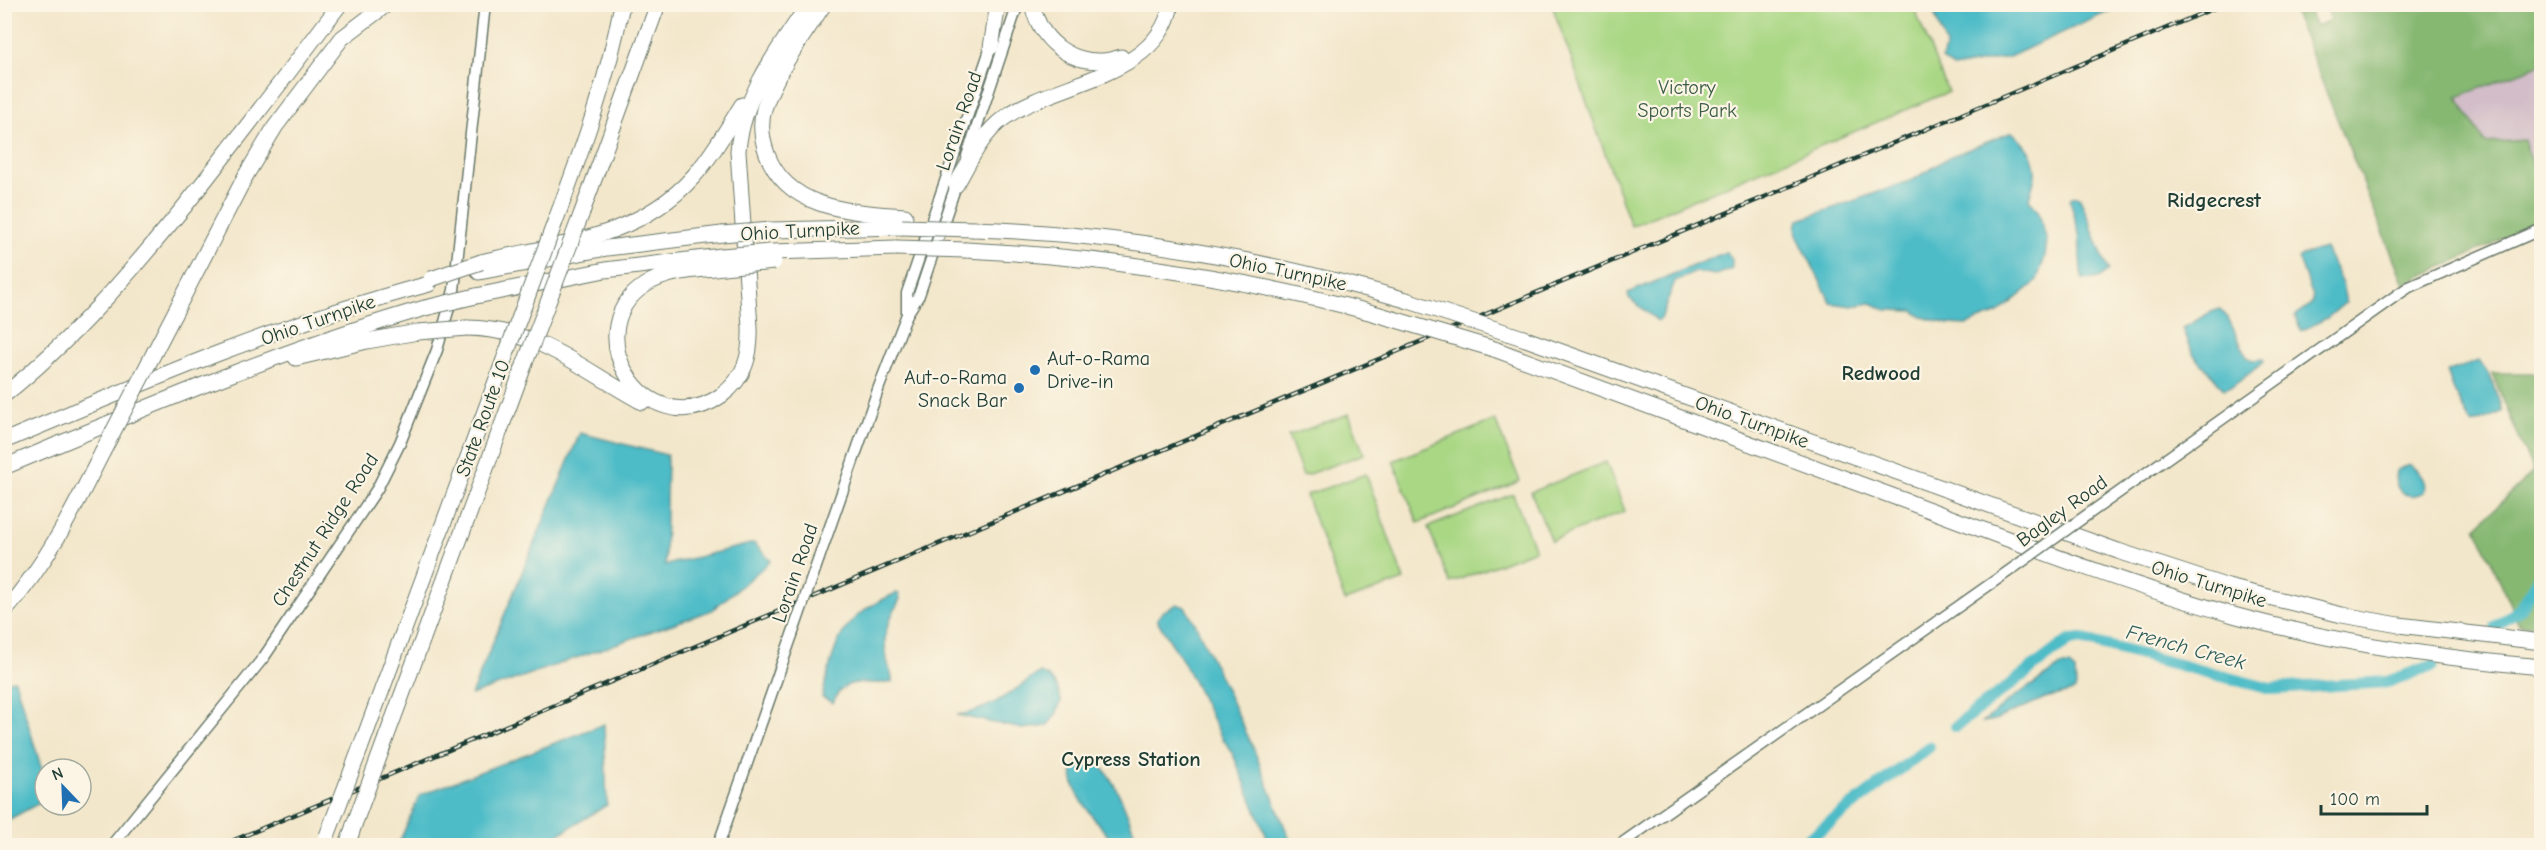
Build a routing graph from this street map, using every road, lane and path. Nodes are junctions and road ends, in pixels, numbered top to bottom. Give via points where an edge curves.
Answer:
1 (340, 4) edge
2 (387, 4) edge
3 (485, 4) edge
4 (622, 4) edge
5 (658, 4) edge
6 (808, 4) edge
7 (824, 4) edge
8 (998, 4) edge
9 (1005, 4) edge
10 (1018, 4) edge
11 (1032, 4) edge
12 (1164, 4) edge
13 (1171, 4) edge
14 (991, 46) junction
15 (786, 64) junction
16 (768, 69) junction
17 (954, 153) junction
18 (967, 157) junction
19 (956, 185) junction
20 (904, 222) junction
21 (2541, 229) edge
22 (723, 261) junction
23 (480, 267) junction
24 (907, 314) junction
25 (235, 371) junction
26 (4, 395) edge
27 (4, 441) edge
28 (4, 468) edge
29 (4, 612) edge
30 (2541, 642) edge
31 (2541, 667) edge
32 (326, 841) edge
33 (111, 846) edge
34 (346, 846) edge
35 (718, 846) edge
36 (1617, 846) edge

1 - 26 highway via 126,278 73,334
2 - 29 highway, bridge via 338,42 275,127 246,175 57,540
3 - 33 street, Chestnut Ridge Road via 454,290 437,350 400,443 377,489 264,657
4 - 32 highway, State Route 10, bridge via 598,103
5 - 34 highway, State Route 10, bridge
6 - 16 highway
7 - 15 highway
8 - 14 highway
9 - 14 street, Lorain Road
10 - 18 street, Lorain Road
11 - 12 highway via 1040,26 1055,46 1076,58 1098,62 1118,58 1141,46 1155,31
13 - 19 highway via 1162,32 1142,53 1019,110 992,129
14 - 17 street, Lorain Road
15 - 20 highway via 767,102 762,123 766,153 780,177 818,204
15 - 25 highway, bridge via 758,99 746,130 744,175 754,357 747,376 728,398 709,409 693,413 664,411 638,400 540,342 504,332 466,328 418,332
16 - 22 highway via 746,112 738,151 750,327 747,361 734,385 711,401 680,408 651,399 628,379 619,360 616,330 624,309 639,290 659,278
16 - 23 highway via 694,176 649,214 599,236
17 - 18 street
17 - 24 street, Lorain Road via 907,293
18 - 19 street, Lorain Road
19 - 24 street, Lorain Road via 919,296
20 - 23 highway, Ohio Turnpike, bridge via 722,234
20 - 30 highway, Ohio Turnpike, bridge via 1102,239 1205,253 1308,274 1406,300 1523,338 2228,587 2342,615
21 - 36 street, Bagley Road, bridge via 2407,288
22 - 25 highway, Ohio Turnpike, bridge via 605,270 476,296 345,332
22 - 31 highway, Ohio Turnpike, bridge via 813,258 852,249 966,250 1073,257 1176,270 1278,289 1494,349 2179,599 2322,636 2458,659
23 - 27 highway, Ohio Turnpike via 228,348
24 - 35 street, Lorain Road, bridge
25 - 28 highway, Ohio Turnpike

